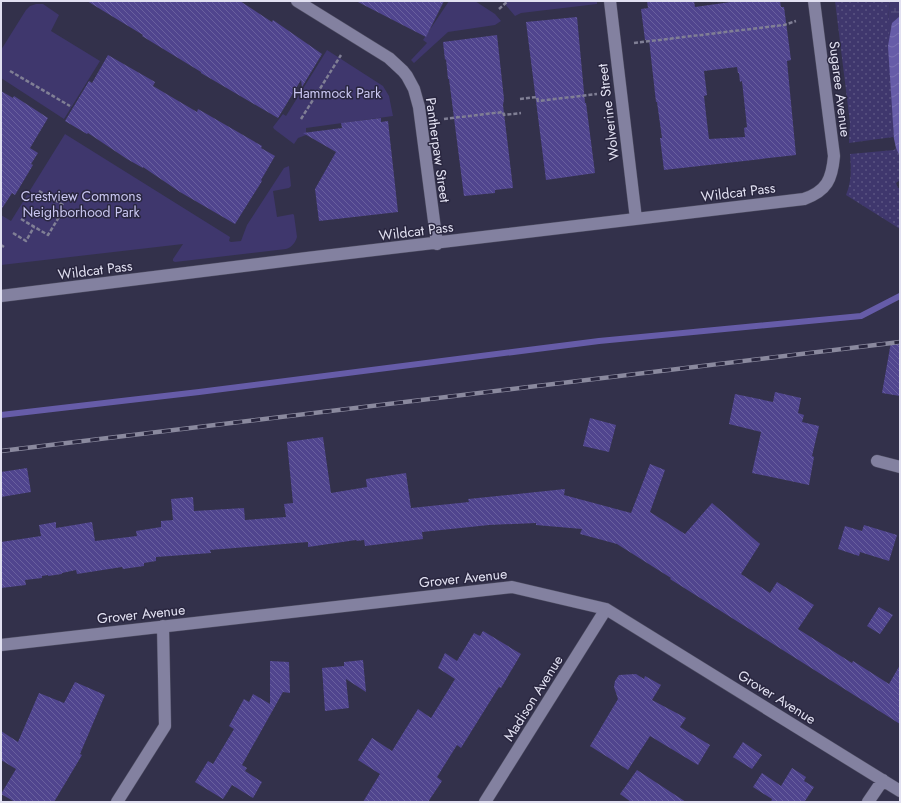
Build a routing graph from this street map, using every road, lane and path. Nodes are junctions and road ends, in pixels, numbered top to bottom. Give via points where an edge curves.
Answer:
1 (297, 1) edge
2 (508, 1) edge
3 (610, 1) edge
4 (814, 1) edge
5 (500, 9) dead end
6 (796, 21) dead end
7 (634, 43) dead end
8 (341, 55) dead end
9 (10, 71) dead end
10 (597, 94) dead end
11 (520, 99) dead end
12 (70, 106) dead end
13 (521, 113) dead end
14 (301, 119) dead end
15 (444, 119) dead end
16 (828, 181) joint
17 (39, 190) dead end
18 (65, 206) dead end
19 (59, 217) dead end
20 (21, 219) dead end
21 (636, 219) junction
22 (34, 227) junction
23 (13, 233) dead end
24 (437, 244) junction
25 (1, 296) edge
26 (877, 461) dead end
27 (900, 467) edge
28 (606, 610) junction
29 (163, 626) junction
30 (1, 645) edge
31 (883, 780) junction
32 (900, 791) edge
33 (117, 802) edge
34 (485, 802) edge
35 (868, 802) edge

1 - 24 street, Pantherpaw Street via 389,58 407,76 419,107
2 - 5 path
3 - 21 street, Wolverine Street
4 - 16 street, Sugaree Avenue via 834,156
6 - 7 path via 784,25
8 - 14 path
9 - 12 path
10 - 11 path via 538,101 537,97
13 - 15 path via 504,115 503,112
16 - 21 street, Wildcat Pass via 823,189 804,199
17 - 18 path
19 - 22 path via 48,235
20 - 22 path
21 - 24 street, Wildcat Pass
22 - 23 path via 26,241
24 - 25 street, Wildcat Pass
26 - 27 street
28 - 29 street, Grover Avenue via 512,587
28 - 31 street, Grover Avenue
28 - 34 street, Madison Avenue
29 - 30 street, Grover Avenue
29 - 33 street via 165,726
31 - 32 street, Grover Avenue
31 - 35 street

